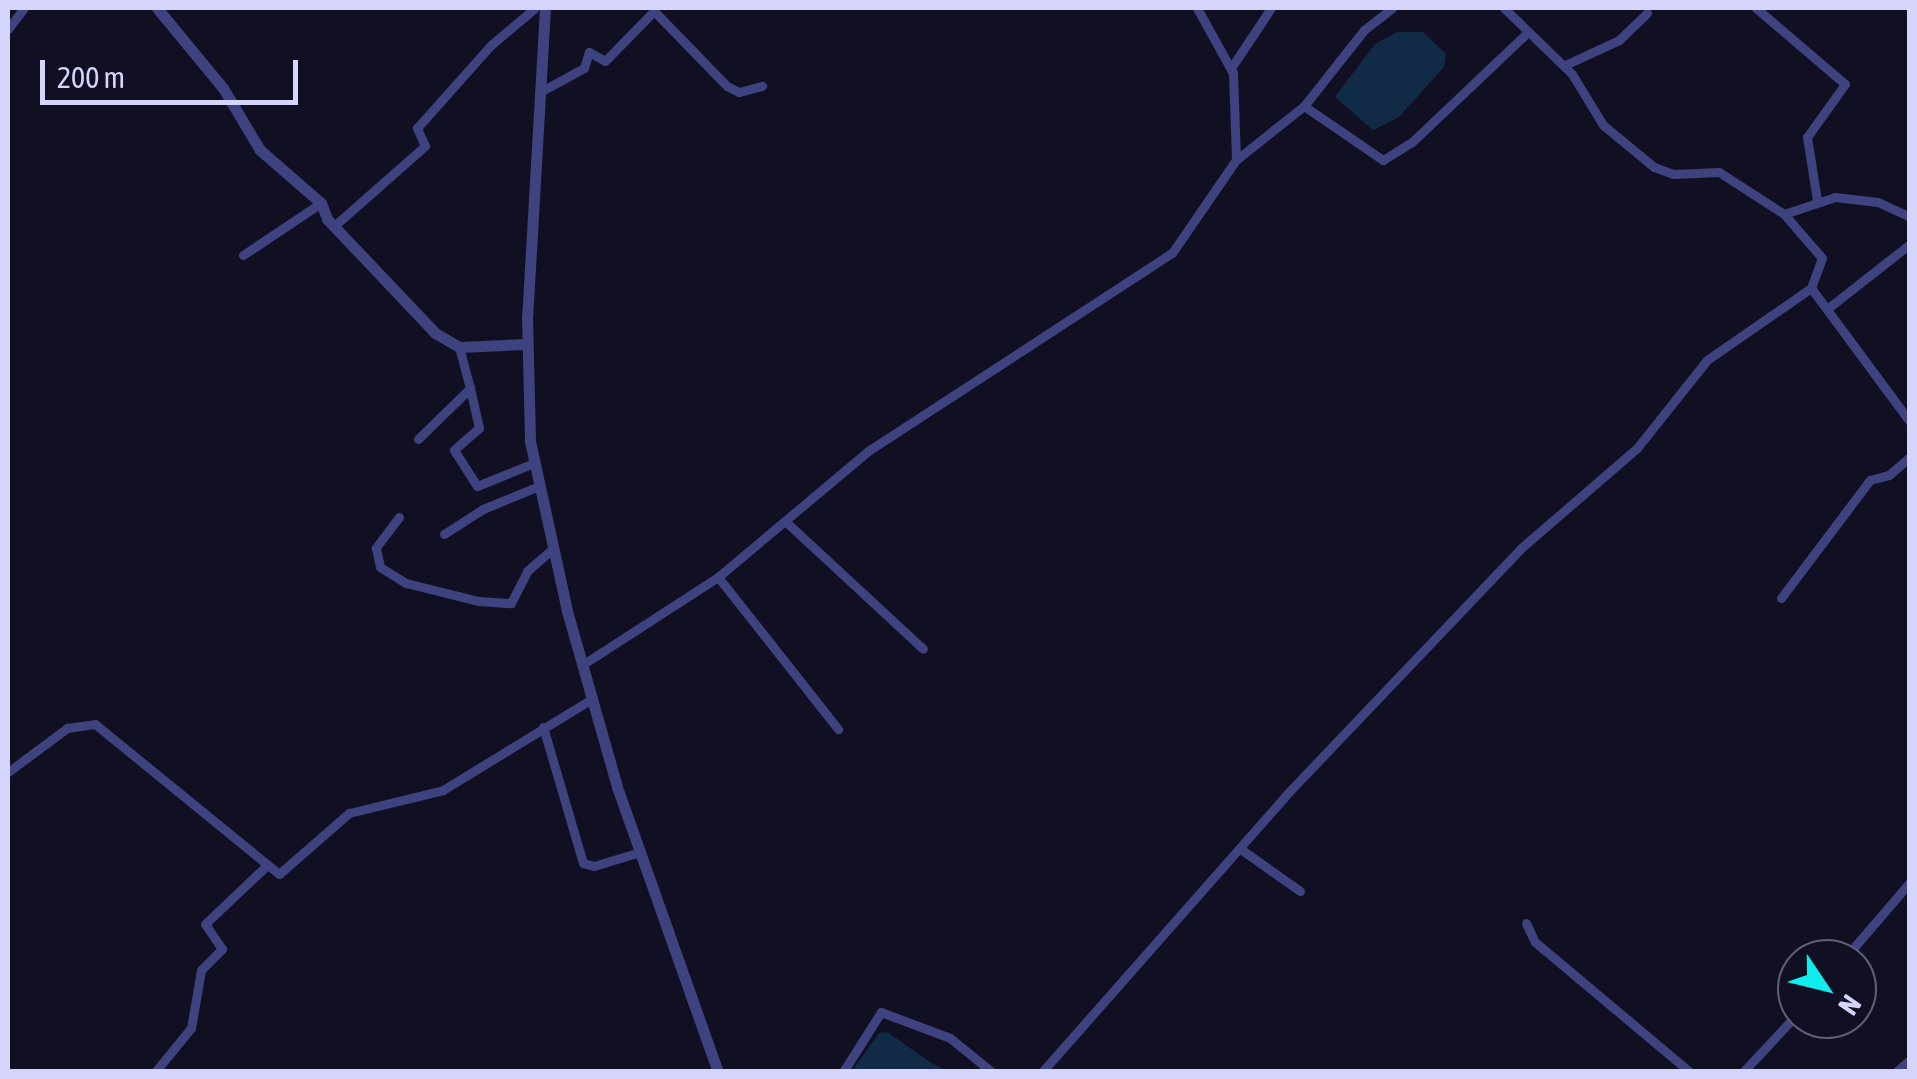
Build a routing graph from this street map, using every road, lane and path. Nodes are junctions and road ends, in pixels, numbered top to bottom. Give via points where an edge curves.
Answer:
1 (24, 8) edge
2 (157, 8) edge
3 (535, 8) edge
4 (544, 8) edge
5 (1197, 8) edge
6 (1272, 8) edge
7 (1372, 8) edge
8 (1392, 8) edge
9 (1504, 8) edge
10 (1756, 8) edge
11 (1647, 13) dead end
12 (1378, 18) junction
13 (8, 29) edge
14 (1526, 33) junction
15 (1565, 66) junction
16 (1230, 68) junction
17 (762, 86) dead end
18 (540, 92) junction
19 (1304, 106) junction
20 (1236, 160) junction
21 (1816, 200) junction
22 (321, 204) junction
23 (1784, 214) junction
24 (1910, 217) edge
25 (334, 226) junction
26 (1910, 244) edge
27 (243, 256) dead end
28 (1811, 288) junction
29 (1827, 309) junction
30 (526, 344) junction
31 (460, 347) junction
32 (470, 388) junction
33 (1910, 422) edge
34 (418, 439) dead end
35 (1910, 457) edge
36 (534, 462) junction
37 (538, 486) junction
38 (399, 517) dead end
39 (785, 522) junction
40 (444, 534) dead end
41 (552, 549) junction
42 (718, 577) junction
43 (1781, 598) dead end
44 (922, 648) dead end
45 (582, 665) junction
46 (593, 698) junction
47 (542, 727) junction
48 (838, 730) dead end
49 (8, 772) edge
50 (1242, 850) junction
51 (640, 852) junction
52 (264, 867) junction
53 (1910, 882) edge
54 (1300, 891) dead end
55 (1526, 923) dead end
56 (1861, 939) edge
57 (1777, 1035) edge
58 (1909, 1059) edge
59 (155, 1072) edge
60 (718, 1072) edge
61 (843, 1072) edge
62 (992, 1072) edge
63 (1042, 1072) edge
64 (1690, 1072) edge
65 (1743, 1072) edge
66 (1896, 1072) edge

1 - 13 street
2 - 22 street via 223,88 260,150
3 - 25 street via 491,45 417,128 425,146
4 - 18 street
5 - 16 street
6 - 16 street
7 - 12 street
8 - 12 street
9 - 14 street
10 - 21 street via 1845,84 1806,137
11 - 15 street via 1619,40
12 - 19 street
14 - 15 street
14 - 19 street via 1412,142 1383,160
15 - 23 street via 1594,116 1644,161 1668,173 1725,174
16 - 20 street via 1238,94
17 - 18 street via 739,92 727,86 654,11 605,61 589,52 584,68
18 - 30 street
19 - 20 street
20 - 39 street via 1172,253 868,451
21 - 23 street
21 - 24 street via 1864,199
22 - 25 street
22 - 27 street
23 - 28 street via 1822,258
25 - 31 street via 435,333
26 - 29 street
28 - 29 street
28 - 50 street via 1706,360 1637,448 1520,549
29 - 33 street
30 - 31 street
30 - 36 street
31 - 32 street
32 - 34 street
32 - 36 street via 479,428 454,450 477,486
35 - 43 street via 1890,476 1870,480
36 - 37 street
37 - 40 street
37 - 41 street
38 - 41 street via 376,548 380,567 406,582 480,601 511,603 526,571
39 - 42 street
39 - 44 street
41 - 45 street
42 - 45 street
42 - 48 street
45 - 46 street
46 - 47 street
46 - 51 street
47 - 51 street via 584,862 594,866
47 - 52 street via 443,790 350,813 288,872
49 - 52 street via 66,728 95,724
50 - 54 street
50 - 63 street
51 - 60 street
52 - 59 street via 205,924 222,948 202,970 191,1028
53 - 56 street
55 - 64 street via 1535,942
57 - 65 street
58 - 66 street
61 - 62 street via 881,1012 950,1038

